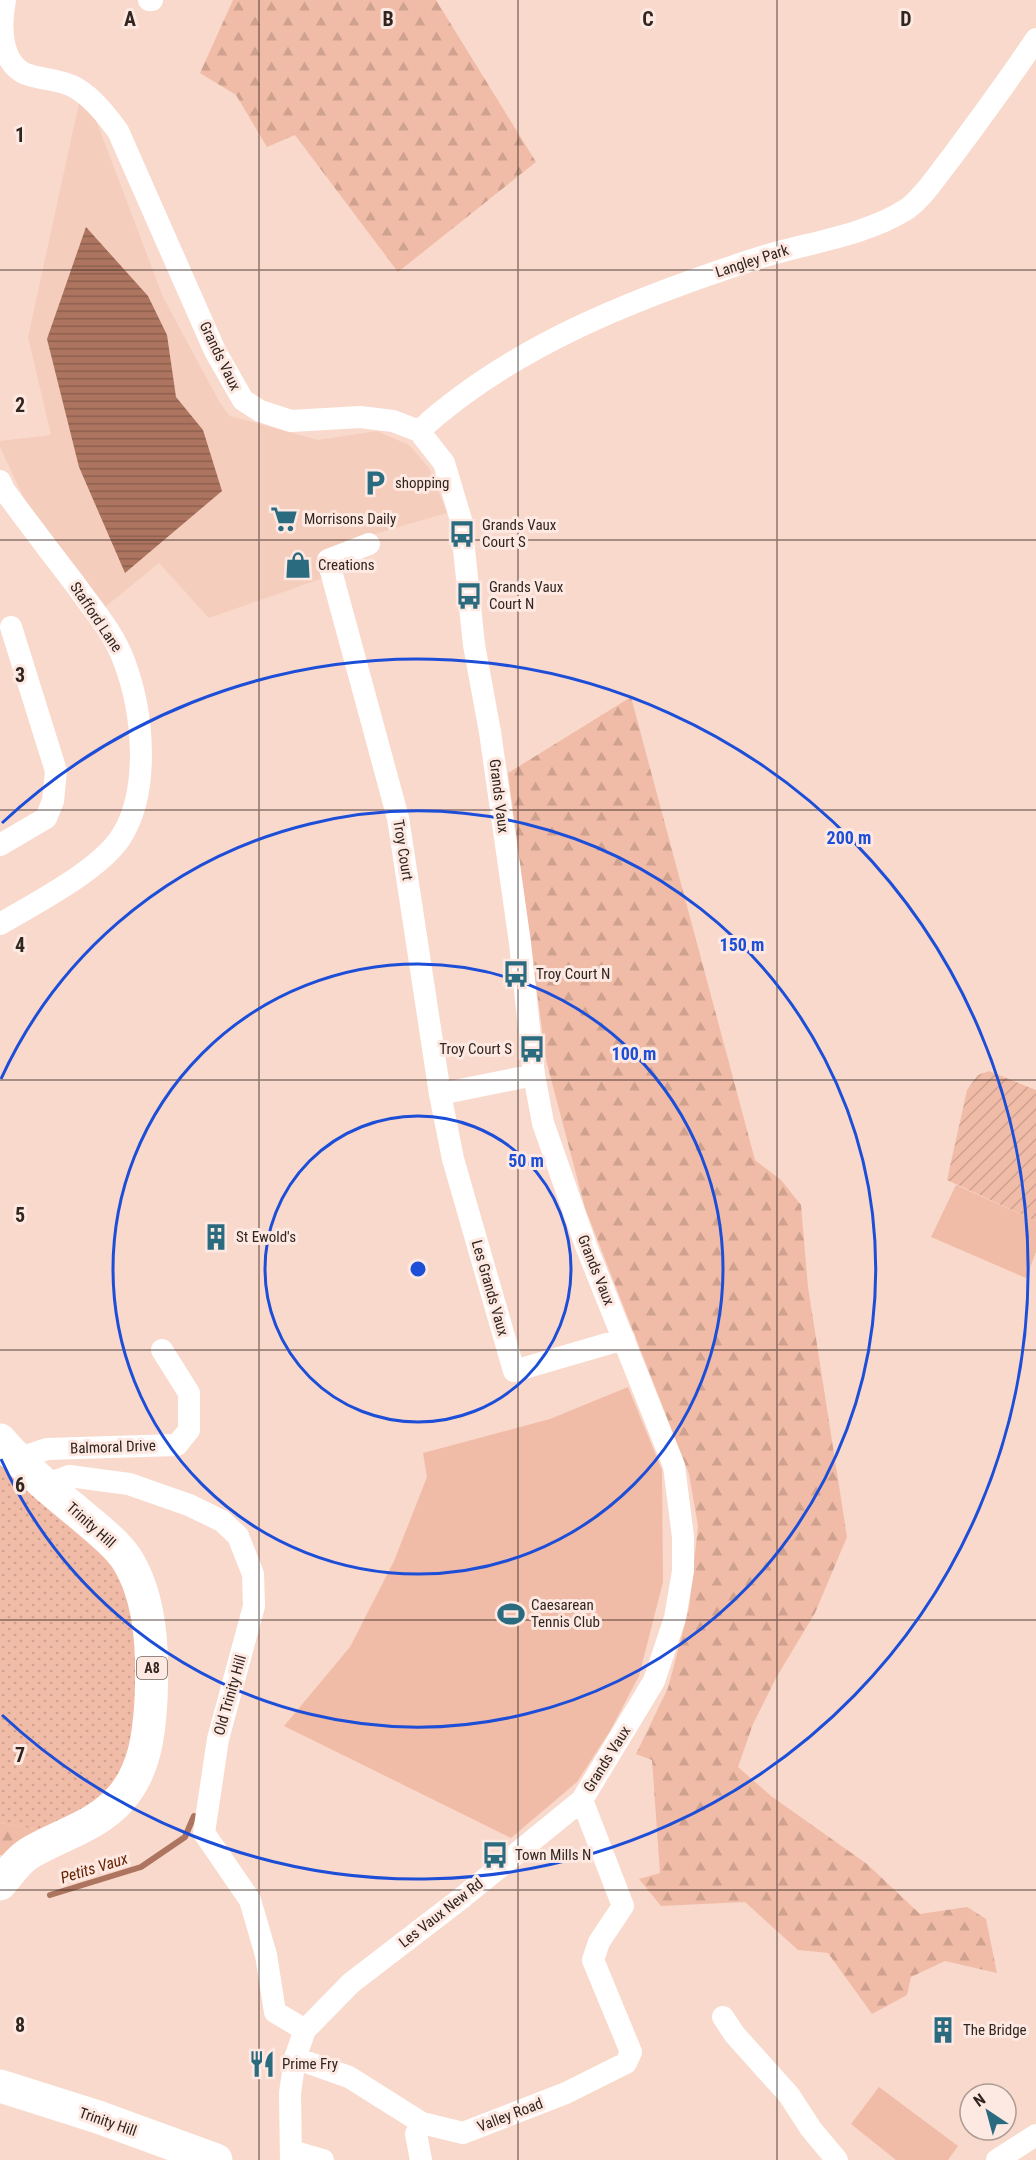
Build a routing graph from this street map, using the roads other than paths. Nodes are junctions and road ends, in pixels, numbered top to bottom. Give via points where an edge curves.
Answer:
1 (5, 0) edge
2 (1036, 39) edge
3 (5, 68) edge
4 (419, 431) junction
5 (0, 480) edge
6 (369, 544) dead end
7 (11, 627) dead end
8 (0, 845) edge
9 (0, 924) edge
10 (534, 1075) junction
11 (440, 1094) junction
12 (624, 1339) junction
13 (162, 1350) dead end
14 (8, 1450) edge
15 (45, 1485) junction
16 (582, 1800) junction
17 (0, 1884) edge
18 (723, 2017) dead end
19 (305, 2031) junction
20 (295, 2058) junction
21 (0, 2086) edge
22 (422, 2123) junction
23 (1036, 2135) edge
24 (292, 2155) edge
25 (202, 2158) edge
26 (323, 2160) edge
27 (421, 2160) edge
28 (837, 2160) edge
29 (997, 2160) edge

1 - 3 street, Grands Vaux
2 - 4 street, Langley Park via 947,163 909,208 880,224 753,259 546,342 473,387
3 - 4 street, Grands Vaux via 75,87 118,130 215,351 243,400 260,411 291,421 360,417 393,421
4 - 10 street, Grands Vaux via 444,464 461,520 474,645 514,898
5 - 9 street, Stafford Lane via 102,621 124,660 139,721 141,762 135,808 121,838 98,861
6 - 11 street, Troy Court via 328,560 398,818
7 - 8 street via 56,771 53,801 46,818
10 - 11 street
10 - 12 street, Grands Vaux via 543,1123 567,1195
11 - 12 street, Les Grands Vaux via 453,1159 513,1371
12 - 16 street, Grands Vaux via 674,1466 683,1571 675,1618 654,1681
13 - 14 street, Balmoral Drive via 189,1393 189,1430 177,1445
14 - 15 main road, Trinity Hill / A8
15 - 17 main road, Trinity Hill / A8 via 111,1540 138,1582 149,1626 149,1733 140,1767 121,1798 84,1828 26,1855
15 - 19 street, Old Trinity Hill via 69,1476 129,1484 189,1505 222,1521 238,1536 253,1574 254,1606 218,1740 204,1833 250,1900 266,1956 274,2012
16 - 19 street, Les Vaux New Rd via 351,1983
16 - 22 street, Valley Road via 622,1906 593,1959 630,2052 626,2063 566,2093 464,2133
18 - 28 street
19 - 20 street
20 - 22 street, Valley Road via 349,2077
20 - 24 street via 290,2093
21 - 25 main road, Trinity Hill via 98,2117
22 - 27 street via 416,2134
23 - 29 street
24 - 26 street

